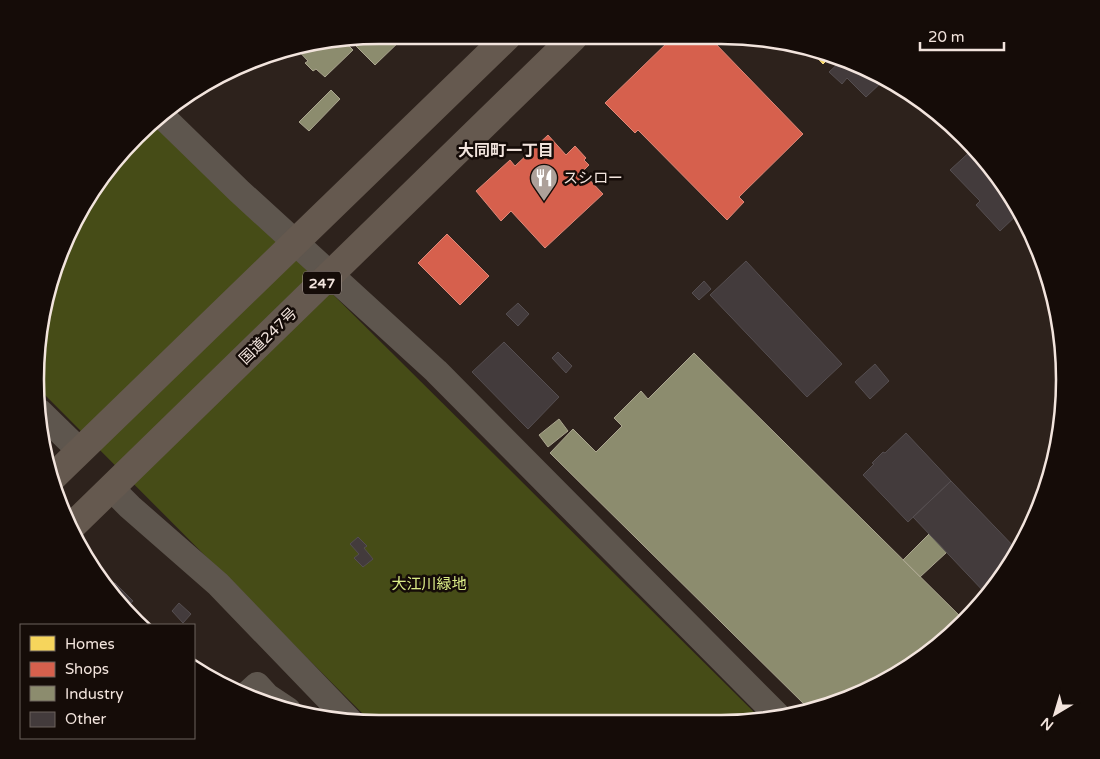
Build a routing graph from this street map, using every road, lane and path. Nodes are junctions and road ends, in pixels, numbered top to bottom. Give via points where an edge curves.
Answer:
1 (500, 44) edge
2 (568, 44) edge
3 (166, 120) edge
4 (295, 242) junction
5 (331, 274) junction
6 (46, 418) edge
7 (80, 451) junction
8 (57, 473) edge
9 (111, 488) junction
10 (76, 523) edge
11 (251, 690) edge
12 (268, 696) edge
13 (773, 711) edge
14 (342, 713) edge

1 - 4 highway
2 - 5 highway, 国道247号 / 247
3 - 4 street
4 - 5 street
4 - 7 highway
5 - 9 highway, 国道247号 / 247
5 - 13 street via 436,371
6 - 7 street
7 - 8 highway
9 - 10 highway, 国道247号 / 247
9 - 14 street via 218,584
11 - 12 street via 257,685

